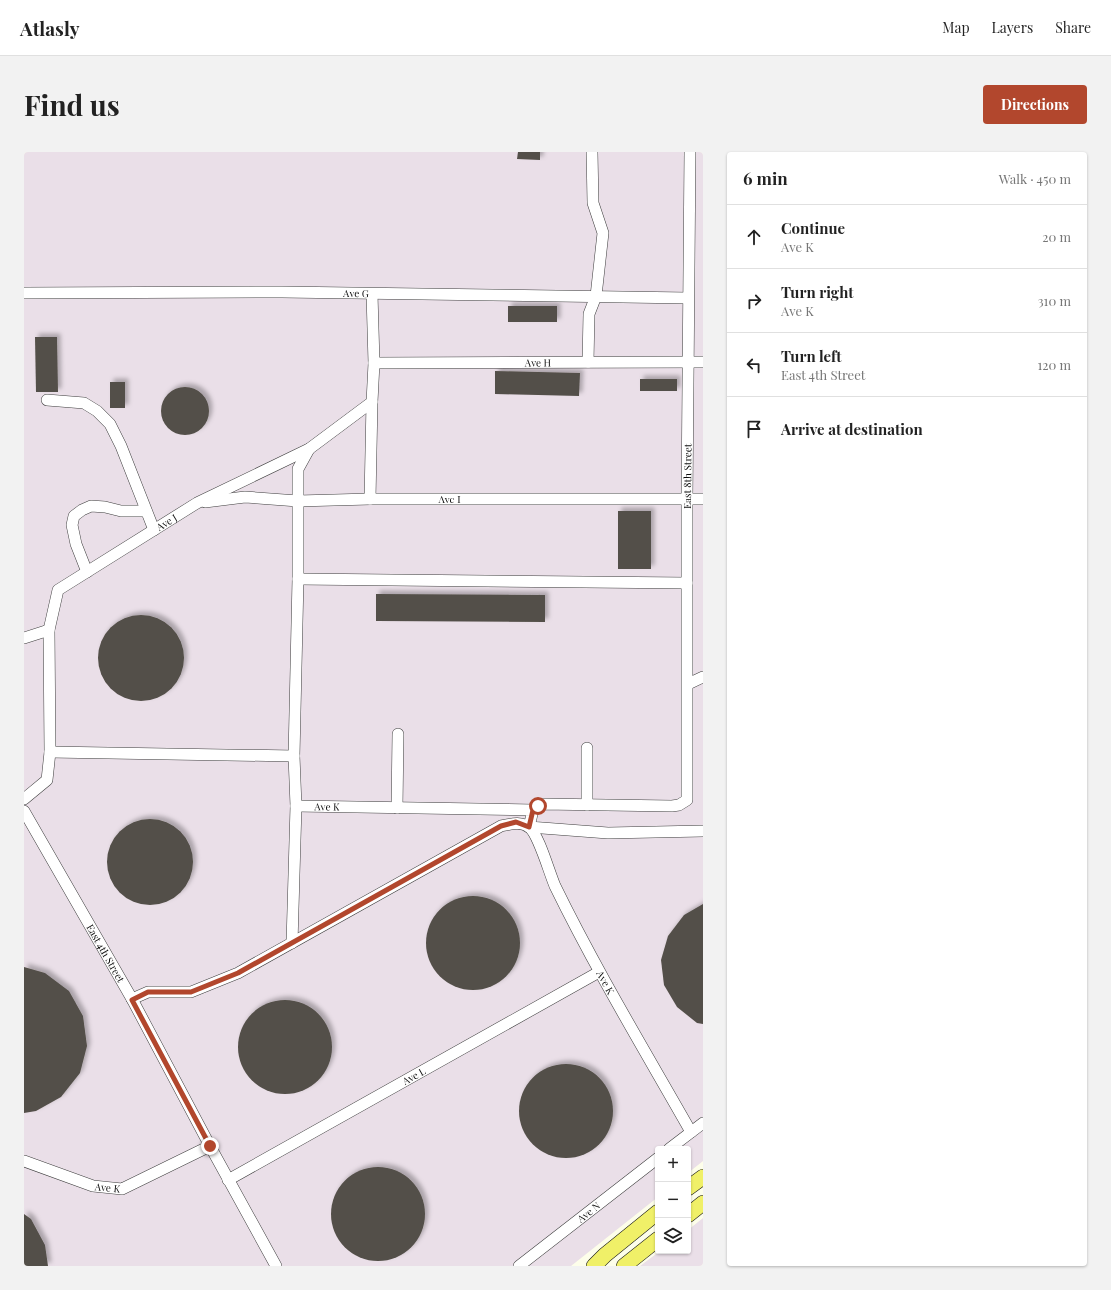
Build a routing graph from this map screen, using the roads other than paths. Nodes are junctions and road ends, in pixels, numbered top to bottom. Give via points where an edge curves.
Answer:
1 (592, 152) edge
2 (690, 152) edge
3 (24, 292) edge
4 (372, 294) junction
5 (596, 296) junction
6 (688, 298) junction
7 (588, 362) junction
8 (688, 362) junction
9 (703, 362) edge
10 (374, 363) junction
11 (47, 400) dead end
12 (372, 402) junction
13 (309, 449) junction
14 (370, 499) junction
15 (686, 499) junction
16 (703, 499) edge
17 (298, 501) junction
18 (197, 503) junction
19 (146, 511) junction
20 (154, 530) junction
21 (87, 572) junction
22 (298, 579) junction
23 (687, 583) junction
24 (49, 630) junction
25 (24, 638) edge
26 (703, 677) edge
27 (688, 684) junction
28 (398, 734) dead end
29 (588, 748) dead end
30 (50, 752) junction
31 (294, 756) junction
32 (24, 799) edge
33 (687, 800) joint
34 (588, 805) junction
35 (296, 806) junction
36 (397, 808) junction
37 (533, 810) junction
38 (24, 811) edge
39 (529, 827) junction
40 (703, 831) edge
41 (292, 943) junction
42 (598, 972) junction
43 (132, 1000) junction
44 (703, 1123) edge
45 (691, 1132) junction
46 (210, 1146) junction
47 (674, 1146) edge
48 (655, 1160) edge
49 (24, 1161) edge
50 (703, 1176) edge
51 (228, 1180) junction
52 (691, 1186) edge
53 (703, 1203) edge
54 (691, 1213) edge
55 (655, 1214) edge
56 (655, 1241) edge
57 (273, 1265) edge
58 (519, 1266) edge
59 (594, 1266) edge
60 (624, 1266) edge

1 - 5 street via 592,203 603,233
2 - 6 street, East 8th Street
3 - 4 street, Ave G
4 - 5 street, Ave G
4 - 10 street
5 - 6 street, Ave G
5 - 7 street via 589,314
6 - 8 street, East 8th Street
7 - 8 street, Ave H
7 - 10 street, Ave H
8 - 9 street, Ave H
8 - 15 street, East 8th Street
10 - 12 street
11 - 19 street via 84,403 110,424
12 - 13 street, Ave J
12 - 14 street
13 - 17 street via 298,468
13 - 18 street, Ave J
14 - 15 street, Ave I
14 - 17 street, Ave I
15 - 16 street, Ave I
15 - 23 street, East 8th Street
17 - 18 street, Ave I via 245,497
17 - 22 street
18 - 20 street, Ave J
19 - 20 street
19 - 21 street via 121,512 92,506 74,516 72,525 76,544
20 - 21 street, Ave J
21 - 24 street, Ave J via 58,590
22 - 23 street
22 - 31 street
23 - 27 street, East 8th Street
24 - 25 street
24 - 30 street, Ave J
26 - 27 street
27 - 33 street, East 8th Street
28 - 36 street
29 - 34 street
30 - 31 street
30 - 32 street, Ave J via 47,780
31 - 35 street
33 - 34 street, Ave K via 672,806
34 - 37 street, Ave K via 542,804
35 - 36 street, Ave K
35 - 41 street
36 - 37 street, Ave K
37 - 39 street
38 - 43 street, East 4th Street
39 - 40 street via 608,832
39 - 41 street via 516,822 501,826
39 - 42 street, Ave K via 537,837 554,884
41 - 43 street via 238,973 191,992 148,992
42 - 45 street, Ave K
42 - 51 street, Ave L
43 - 46 street, East 4th Street
44 - 45 street
45 - 47 street
46 - 49 street, Ave K via 122,1189 93,1186
46 - 51 street, East 4th Street
48 - 58 street, Ave N
50 - 52 main road
51 - 57 street, East 4th Street
53 - 54 main road
55 - 59 main road
56 - 60 main road

